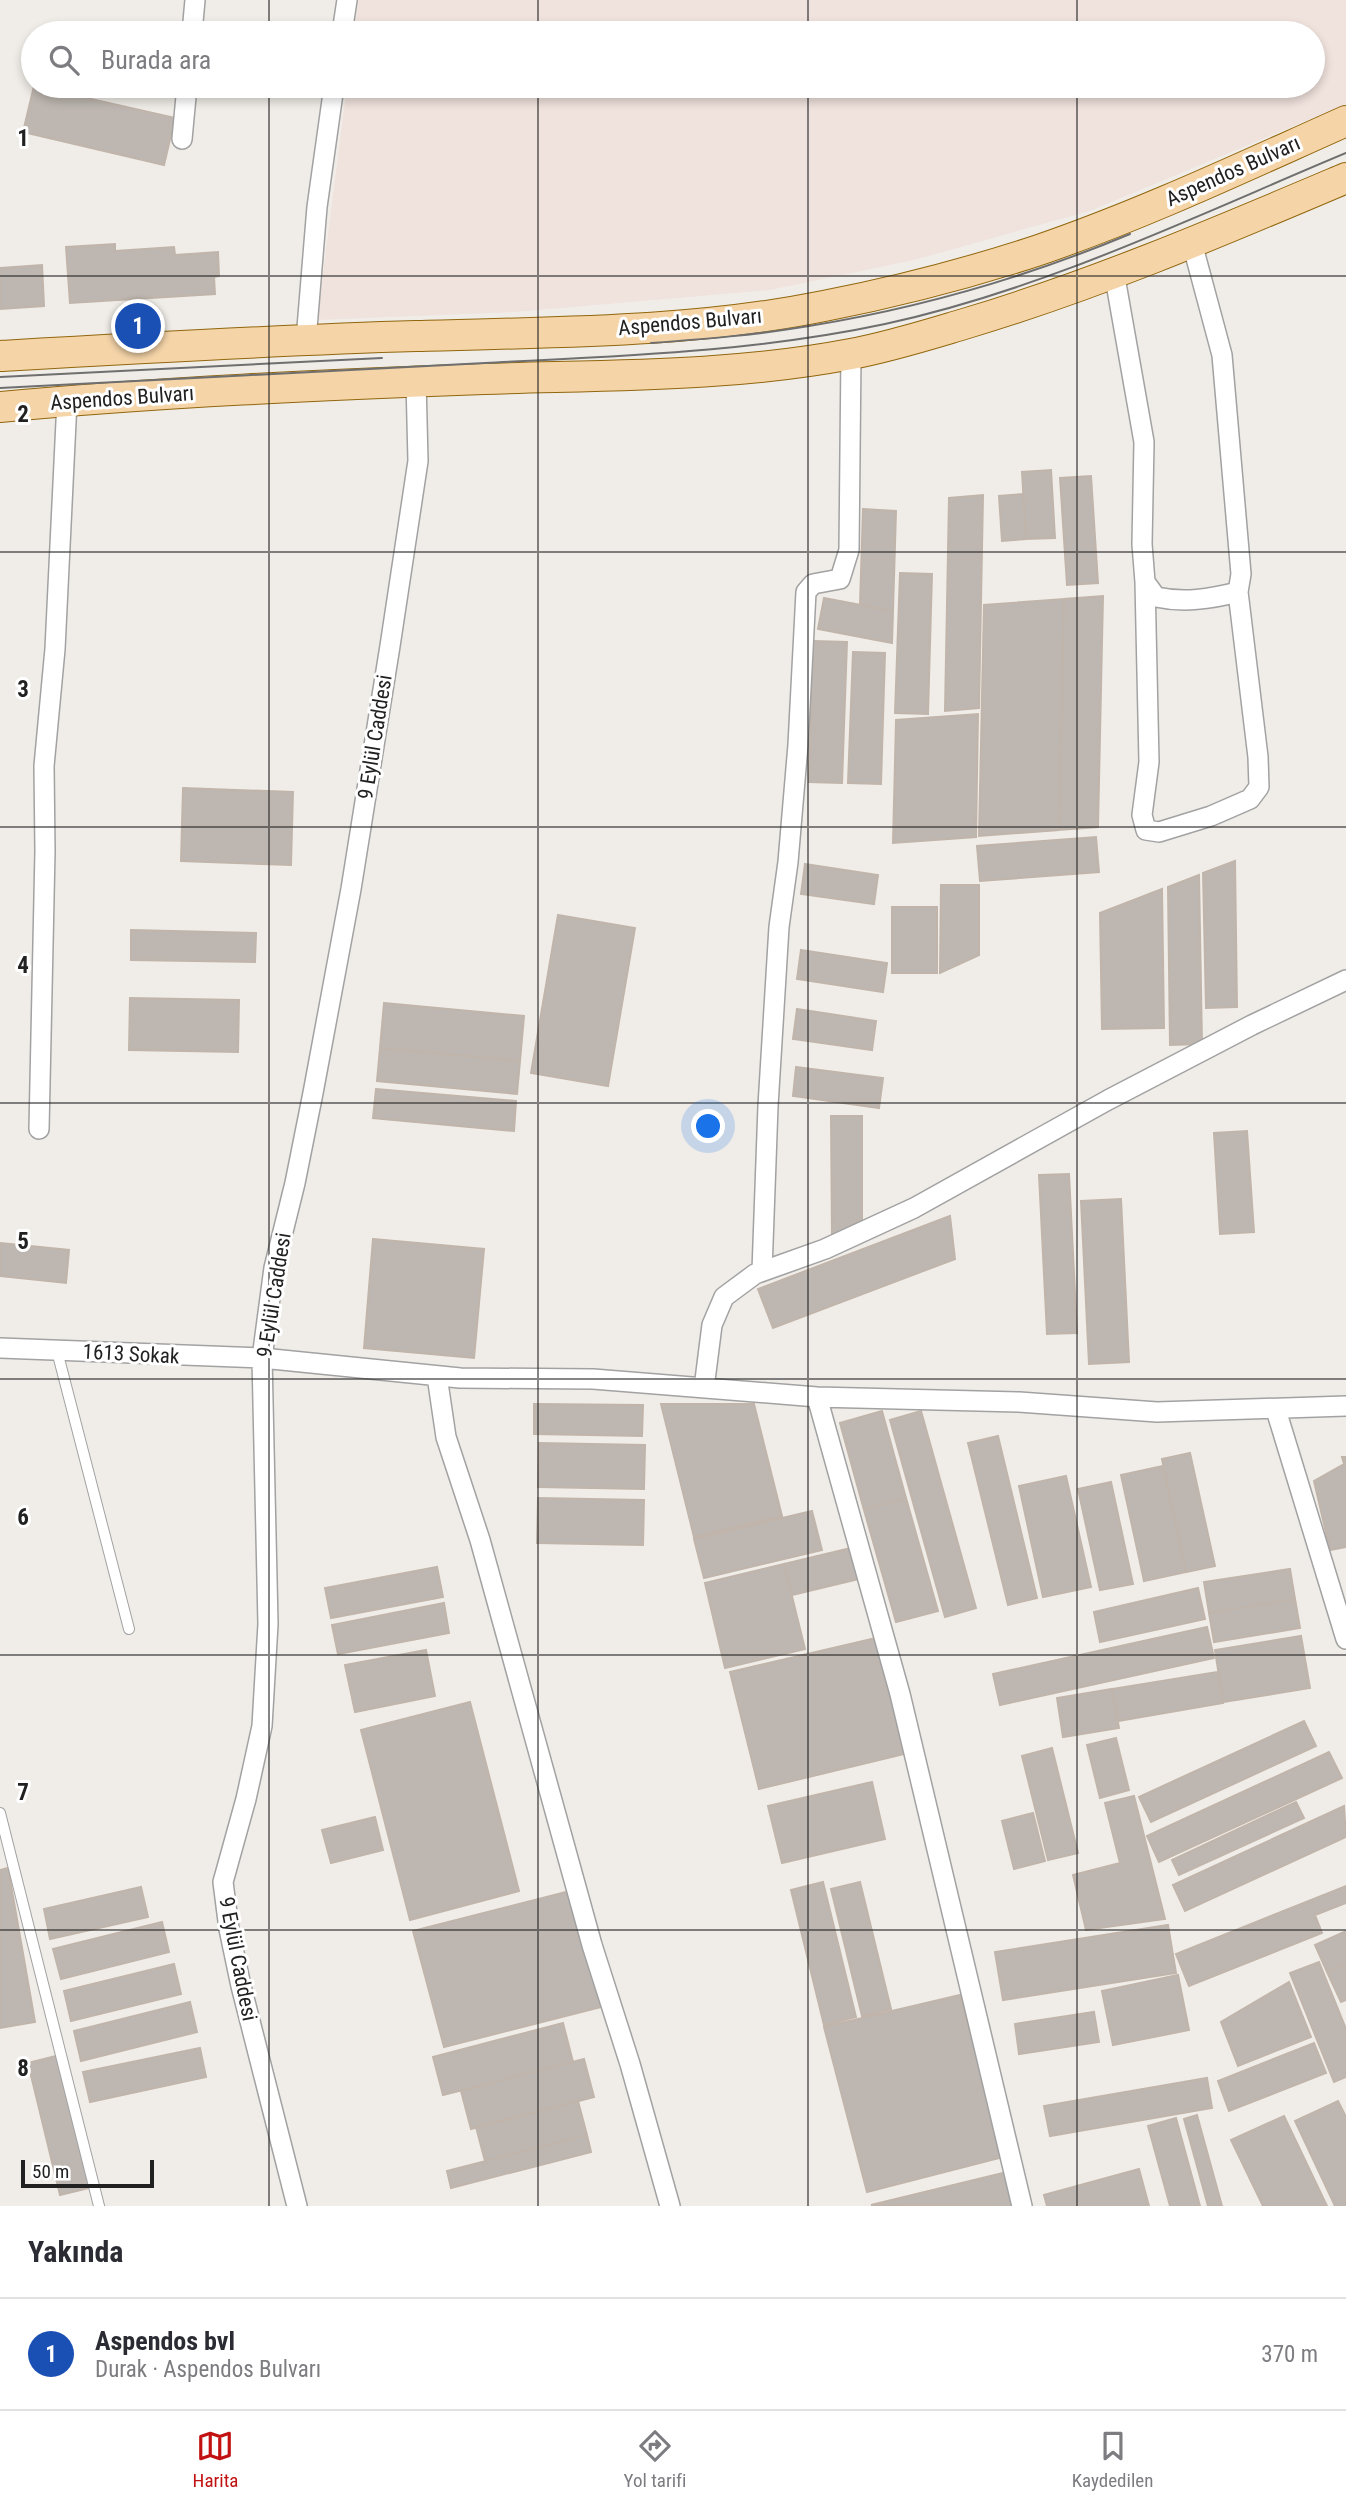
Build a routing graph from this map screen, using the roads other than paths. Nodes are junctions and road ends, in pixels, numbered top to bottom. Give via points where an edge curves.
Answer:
1 (195, 0) edge
2 (347, 0) edge
3 (193, 21) edge
4 (344, 21) edge
5 (186, 98) edge
6 (332, 98) edge
7 (1346, 121) edge
8 (182, 139) dead end
9 (1346, 178) edge
10 (1192, 243) junction
11 (1114, 271) junction
12 (306, 340) junction
13 (851, 354) junction
14 (0, 355) edge
15 (416, 382) junction
16 (67, 401) junction
17 (0, 407) edge
18 (1145, 582) junction
19 (1238, 592) junction
20 (1346, 981) edge
21 (39, 1129) dead end
22 (762, 1271) junction
23 (0, 1348) edge
24 (57, 1351) junction
25 (262, 1358) junction
26 (437, 1376) junction
27 (704, 1388) junction
28 (817, 1397) junction
29 (1346, 1406) edge
30 (1276, 1409) junction
31 (129, 1629) dead end
32 (1346, 1639) edge
33 (0, 1813) edge
34 (99, 2206) edge
35 (297, 2206) edge
36 (670, 2206) edge
37 (1022, 2206) edge

1 - 3 street
2 - 4 street
5 - 8 street
6 - 12 street
7 - 12 main road, Aspendos Bulvarı via 1146,209 1038,250 823,307 711,323 623,329
9 - 10 main road, Aspendos Bulvarı
10 - 11 main road, Aspendos Bulvarı
10 - 19 street via 1222,355 1241,574
11 - 13 main road, Aspendos Bulvarı via 1013,309
11 - 18 street via 1144,442
12 - 14 main road, Aspendos Bulvarı
13 - 15 main road, Aspendos Bulvarı via 736,369
13 - 22 street via 849,550 840,579 813,584 806,592 798,745 779,927
15 - 16 main road, Aspendos Bulvarı
15 - 25 street, 9 Eylül Caddesi via 418,461 390,646 351,889 295,1183 274,1268
16 - 17 main road, Aspendos Bulvarı
16 - 21 street via 55,649 44,766
18 - 19 street via 1156,597 1174,601
18 - 19 street via 1149,762 1142,815 1146,830 1159,832 1250,799 1259,787
20 - 22 street via 1132,1088 914,1208 825,1249
22 - 27 street via 724,1297 712,1325
23 - 24 street, 1613 Sokak
24 - 25 street, 1613 Sokak
24 - 31 lane
25 - 26 street, 1613 Sokak
25 - 35 street, 9 Eylül Caddesi via 268,1624 262,1726 222,1882 239,1975
26 - 27 street, 1613 Sokak via 593,1379
26 - 36 street via 446,1437 480,1541
27 - 28 street, 1613 Sokak
28 - 30 street, 1613 Sokak via 1019,1402 1157,1412
28 - 37 street via 900,1694
29 - 30 street, 1613 Sokak
30 - 32 street
33 - 34 lane

